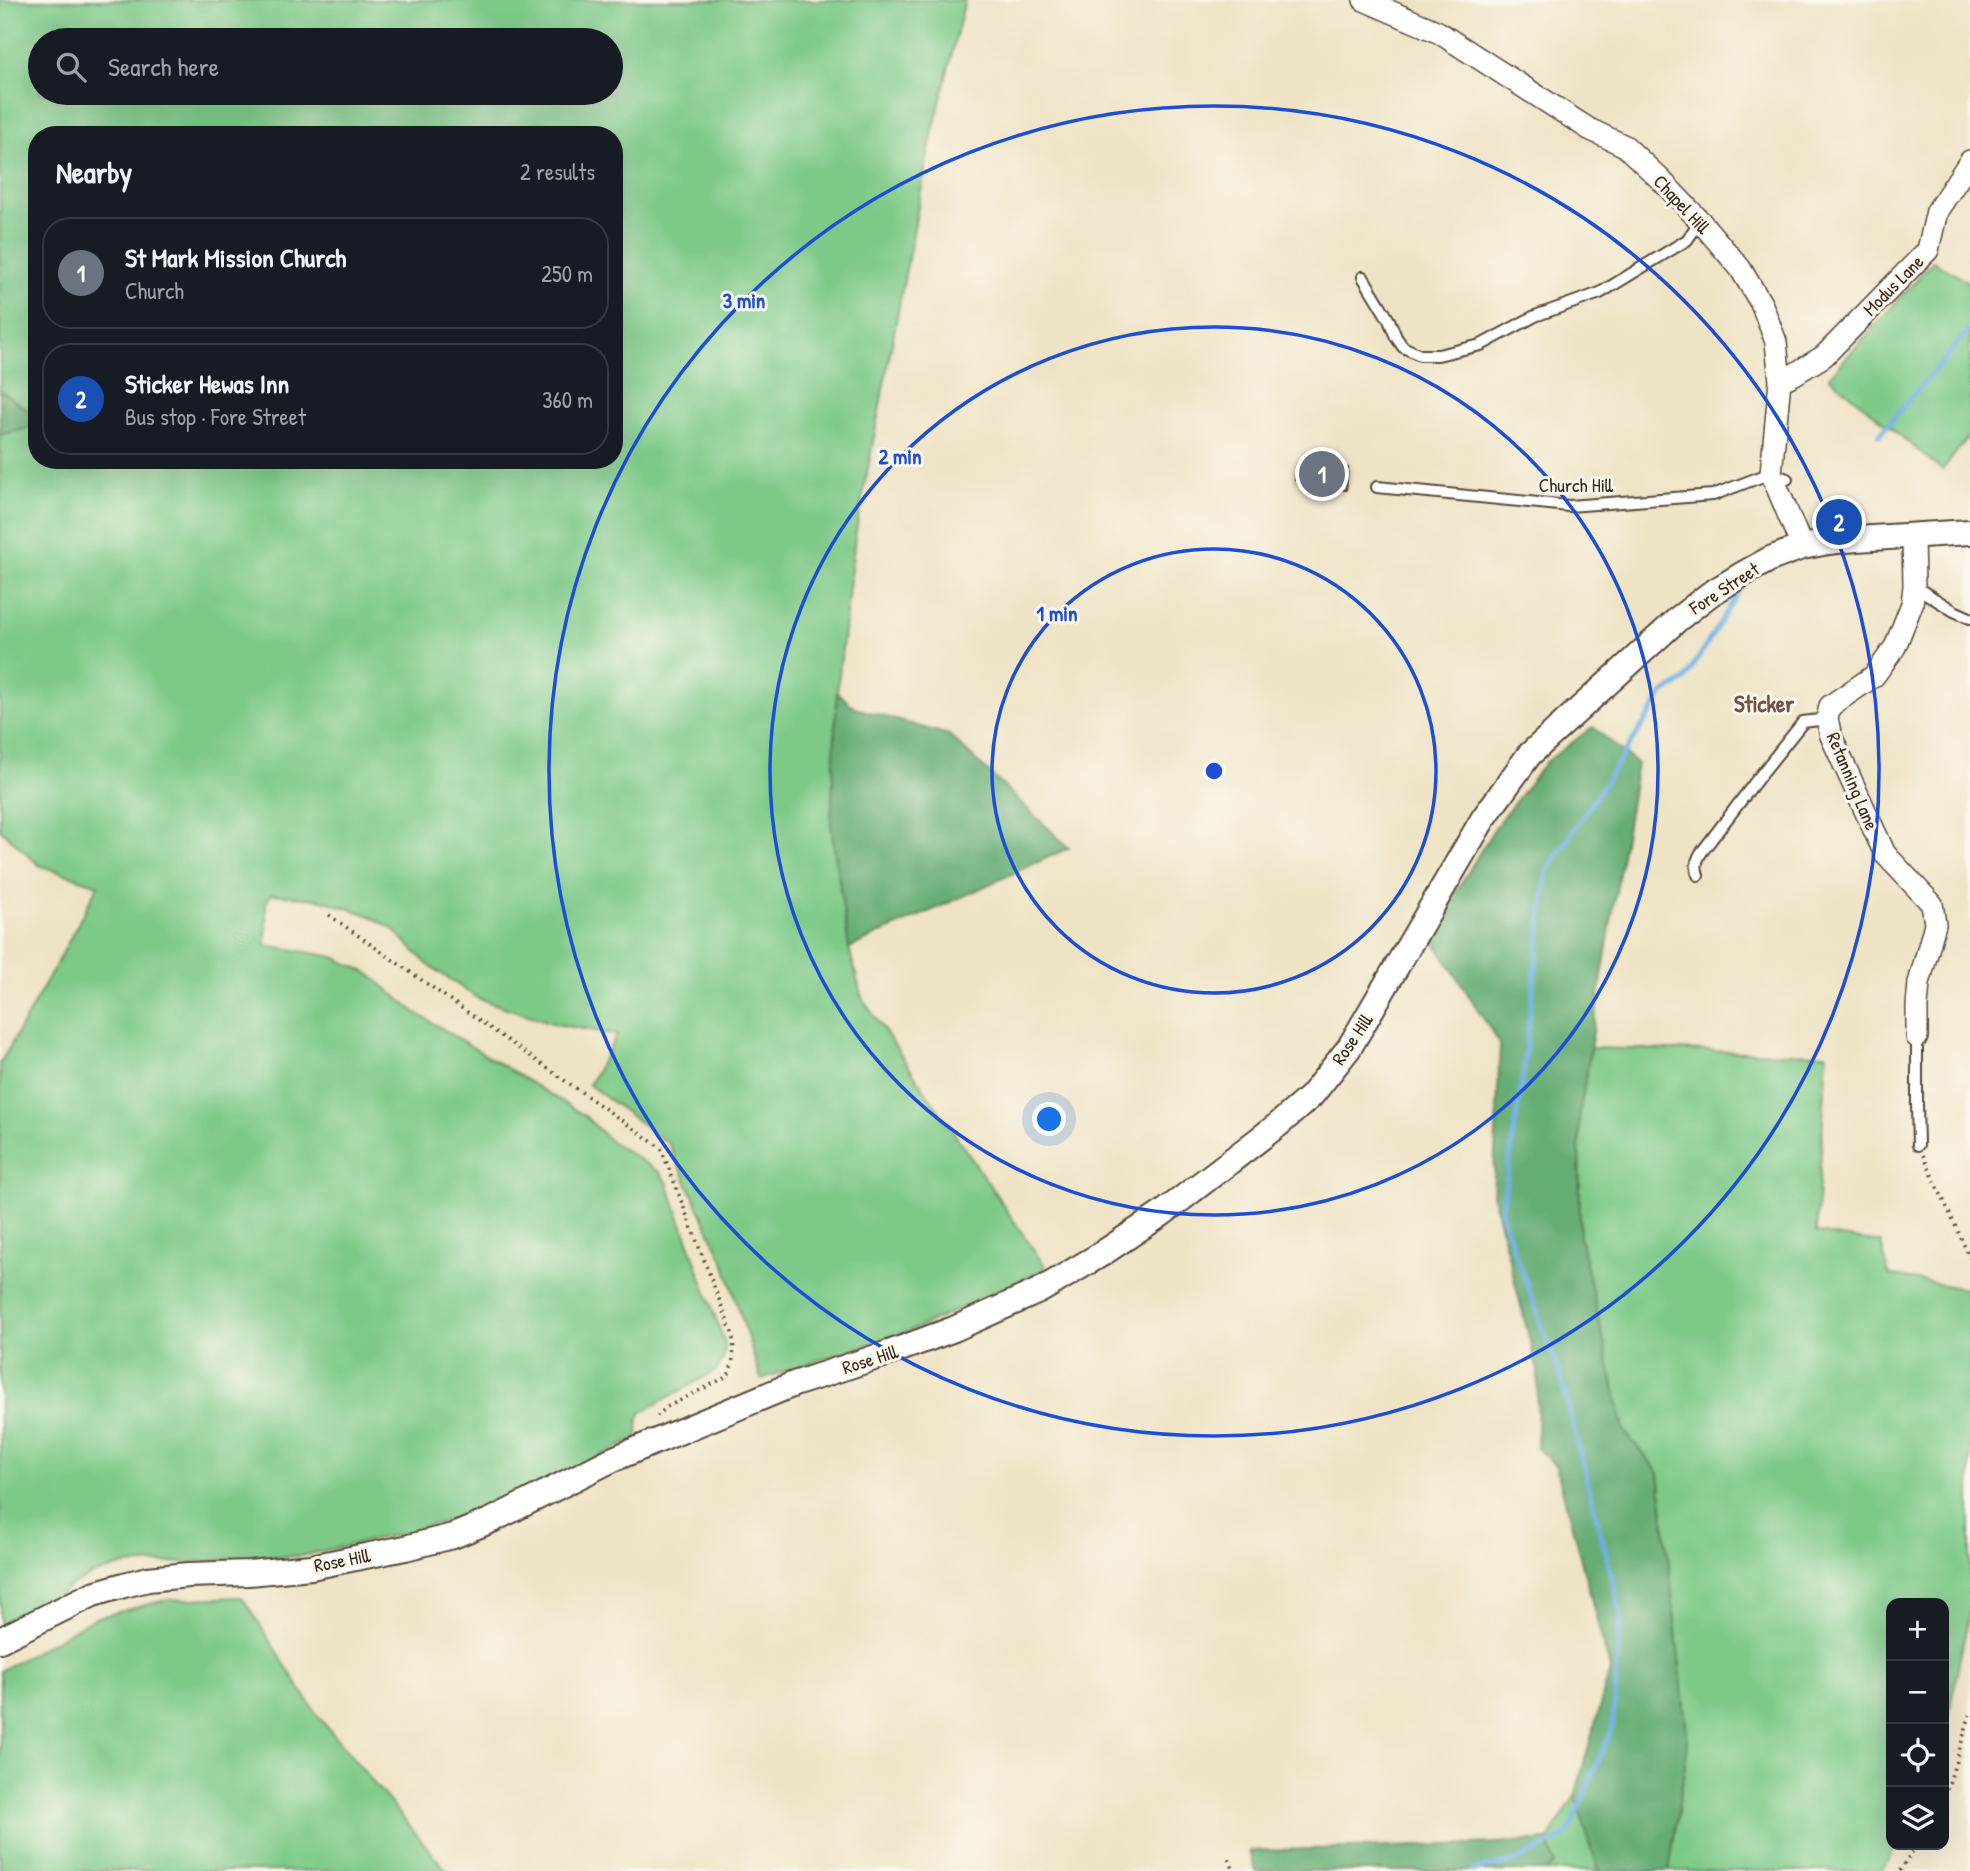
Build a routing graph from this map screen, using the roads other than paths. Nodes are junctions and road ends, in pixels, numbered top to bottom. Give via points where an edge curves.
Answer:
1 (1364, 0) edge
2 (1970, 161) edge
3 (1700, 221) junction
4 (1363, 277) dead end
5 (1780, 381) junction
6 (1779, 476) junction
7 (1377, 487) dead end
8 (1970, 532) edge
9 (1913, 536) junction
10 (1801, 544) junction
11 (1914, 586) junction
12 (1970, 618) edge
13 (1827, 719) junction
14 (1529, 755) joint
15 (1698, 875) dead end
16 (1917, 1037) joint
17 (1918, 1145) road end
18 (0, 1640) edge

1 - 3 street, Chapel Hill via 1438,32 1589,129 1625,146
2 - 5 street, Modus Lane via 1937,211 1928,250 1824,356
3 - 4 lane via 1687,240 1600,293 1535,316 1480,345 1438,355 1420,355 1403,348
3 - 5 street, Chapel Hill via 1740,268 1762,305 1776,342
5 - 6 street, Chapel Hill
6 - 7 lane, Church Hill via 1713,495 1569,506
6 - 10 street, Chapel Hill
8 - 9 street, Fore Street
9 - 10 street, Fore Street
9 - 11 street, Retanning Lane
10 - 14 street, Fore Street via 1694,606
11 - 12 lane
11 - 13 street, Retanning Lane via 1895,647 1862,685 1830,706
13 - 15 lane via 1803,722 1701,853 1696,861
13 - 16 street, Retanning Lane via 1885,854 1932,904 1935,924 1919,983
14 - 18 street, Rose Hill via 1483,819 1349,1048 1311,1096 1163,1213 1041,1290 954,1329 794,1384 611,1460 453,1536 311,1567 148,1579 93,1594
16 - 17 lane

